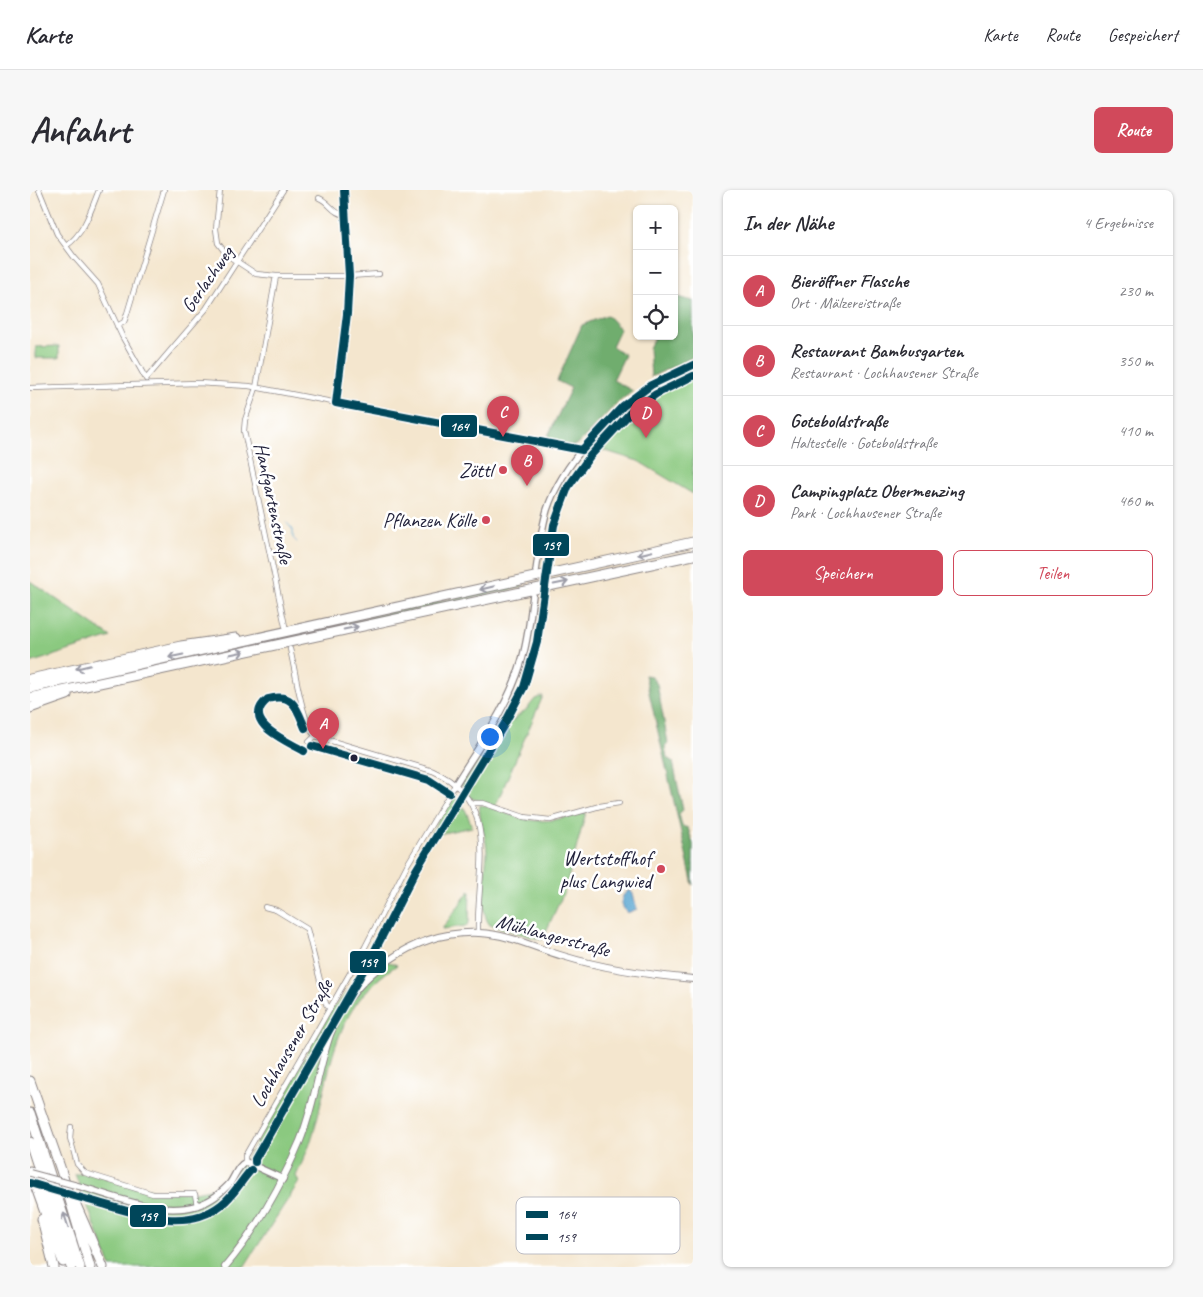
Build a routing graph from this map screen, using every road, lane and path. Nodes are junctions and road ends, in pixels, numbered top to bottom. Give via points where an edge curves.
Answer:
1 (39, 190) edge
2 (99, 190) edge
3 (164, 190) edge
4 (220, 190) edge
5 (283, 190) edge
6 (344, 190) edge
7 (319, 198) dead end
8 (347, 215) junction
9 (66, 246) junction
10 (237, 262) junction
11 (379, 274) dead end
12 (276, 276) junction
13 (349, 276) junction
14 (118, 326) junction
15 (693, 365) edge
16 (146, 379) junction
17 (146, 386) junction
18 (30, 388) edge
19 (256, 388) junction
20 (336, 404) junction
21 (582, 450) junction
22 (693, 542) edge
23 (693, 555) edge
24 (536, 571) dead end
25 (533, 595) dead end
26 (285, 626) dead end
27 (258, 638) junction
28 (290, 649) dead end
29 (30, 675) edge
30 (46, 676) junction
31 (30, 679) edge
32 (87, 686) junction
33 (30, 688) edge
34 (30, 698) edge
35 (30, 708) edge
36 (315, 736) junction
37 (310, 742) dead end
38 (455, 785) junction
39 (619, 803) dead end
40 (472, 805) junction
41 (264, 907) dead end
42 (478, 933) junction
43 (693, 980) edge
44 (330, 1009) junction
45 (30, 1081) edge
46 (30, 1113) edge
47 (71, 1127) dead end
48 (30, 1142) edge
49 (245, 1162) junction
50 (61, 1170) junction
51 (30, 1172) edge
52 (283, 1179) junction
53 (37, 1192) junction
54 (197, 1206) junction
55 (54, 1267) edge
56 (65, 1267) edge
57 (70, 1267) edge
58 (80, 1267) edge
59 (90, 1267) edge
60 (103, 1267) edge
61 (225, 1267) edge

1 - 9 street
2 - 9 street via 82,229
3 - 14 street via 126,317
4 - 10 street via 217,236 222,250
5 - 10 street, Gerlachweg
6 - 8 street
7 - 8 street via 335,212
8 - 13 street
9 - 14 street via 98,284
10 - 12 street via 256,274
10 - 16 street, Gerlachweg via 206,309
11 - 13 street
12 - 13 street
12 - 19 street, Hanfgartenstraße
13 - 20 street
14 - 16 street
15 - 21 street via 651,386 623,406
16 - 17 street
17 - 18 street
17 - 19 street via 221,384
19 - 20 street
19 - 26 street, Hanfgartenstraße via 244,431
20 - 21 street
21 - 24 street via 559,482 551,500
22 -> 27 highway
32 -> 23 highway
25 - 38 street, Lochhausener Straße via 527,641 515,682
27 -> 30 highway via 249,636 190,644
27 -> 33 highway
28 - 36 street via 306,719
29 - 30 highway via 40,673
30 - 31 highway
32 - 34 highway
32 - 35 highway
36 - 37 street
36 - 38 street via 433,771
38 - 40 street
38 - 44 street, Lochhausener Straße via 407,865
39 - 40 street via 543,820 516,815 483,803
40 - 42 street via 482,841
41 - 44 street via 276,910 307,930
42 - 43 main road, Mühlangerstraße via 507,937 614,969
42 - 52 main road, Mühlangerstraße via 450,935 418,944 379,967 353,994 330,1035 310,1110
44 - 49 street, Lochhausener Straße via 245,1156
45 - 50 highway
58 -> 46 highway
47 - 54 street via 70,1138 77,1164 85,1173 153,1194 195,1194
48 - 57 highway
49 - 52 street
49 - 54 street via 221,1192
50 - 59 highway
50 - 60 highway
51 - 53 highway
51 - 54 street, bridge via 165,1209
52 - 61 main road via 260,1219
53 - 55 highway
53 - 56 highway

